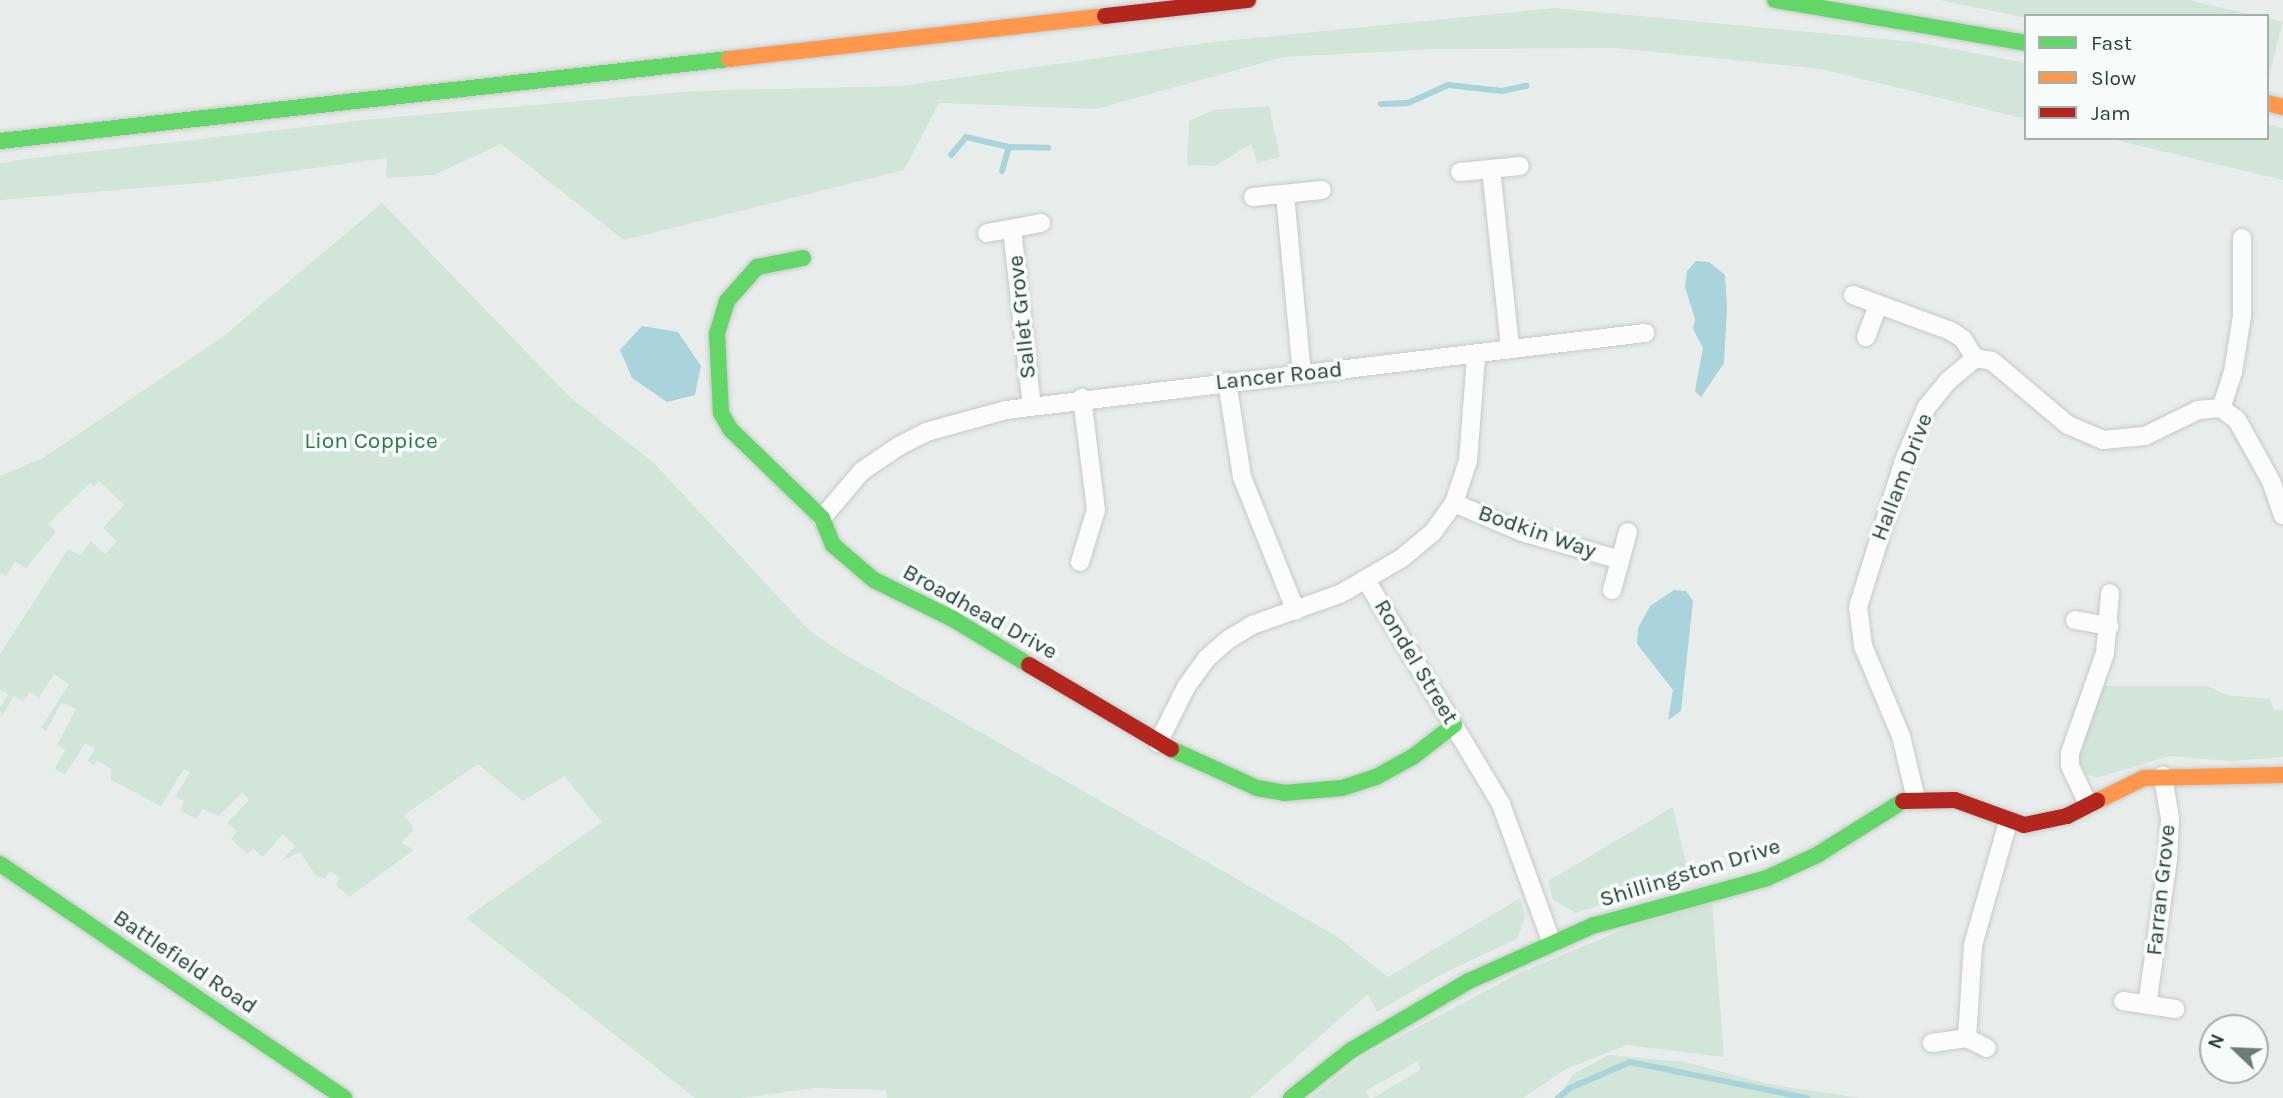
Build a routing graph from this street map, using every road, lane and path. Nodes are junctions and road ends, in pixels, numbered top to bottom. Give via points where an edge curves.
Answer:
1 (1248, 0) edge
2 (1775, 0) edge
3 (2024, 43) edge
4 (0, 141) edge
5 (1520, 166) dead end
6 (1491, 169) junction
7 (1460, 172) dead end
8 (1322, 190) dead end
9 (1285, 195) junction
10 (1253, 197) dead end
11 (1041, 223) dead end
12 (1012, 229) junction
13 (987, 233) dead end
14 (2242, 238) dead end
15 (803, 258) dead end
16 (1853, 295) dead end
17 (1878, 304) junction
18 (1645, 334) dead end
19 (1866, 337) dead end
20 (1510, 348) junction
21 (1476, 356) junction
22 (1975, 358) junction
23 (1301, 374) junction
24 (1227, 382) junction
25 (1082, 398) junction
26 (1032, 406) junction
27 (2221, 408) junction
28 (1454, 503) junction
29 (2283, 515) edge
30 (822, 518) junction
31 (1628, 532) dead end
32 (1620, 560) junction
33 (1080, 562) dead end
34 (1366, 580) junction
35 (1612, 590) dead end
36 (2110, 593) dead end
37 (1296, 611) junction
38 (2075, 620) dead end
39 (2109, 625) junction
40 (1454, 725) junction
41 (1158, 743) junction
42 (2283, 775) edge
43 (2163, 776) junction
44 (1916, 799) junction
45 (2088, 804) junction
46 (2008, 822) junction
47 (1, 866) edge
48 (1552, 943) junction
49 (2123, 1001) dead end
50 (2147, 1005) junction
51 (2175, 1009) dead end
52 (1967, 1038) junction
53 (1932, 1043) dead end
54 (1987, 1048) dead end
55 (344, 1098) edge
56 (1291, 1098) edge

1 - 4 main road
2 - 3 main road
5 - 6 street
6 - 7 street
6 - 20 street
8 - 9 street
9 - 10 street
9 - 23 street
11 - 12 street
12 - 13 street
12 - 26 street, Sallet Grove
14 - 27 street via 2242,316 2233,372
15 - 30 main road, Broadhead Drive via 757,267 736,286 717,334 718,395 721,413 732,430
16 - 17 street
17 - 19 street
17 - 22 street via 1951,331 1963,339
18 - 20 street
20 - 21 street
21 - 23 street, Lancer Road
21 - 28 street, Rondel Street via 1468,461
22 - 27 street via 1992,361 2068,425 2103,439 2134,439 2198,410
22 - 44 street, Hallam Drive via 1956,372 1926,408 1903,463 1858,607 1863,646 1901,736
23 - 24 street, Lancer Road
24 - 25 street, Lancer Road
24 - 37 street via 1242,477
25 - 26 street, Lancer Road
25 - 33 street via 1096,510
26 - 30 street, Lancer Road via 968,419 899,446 862,471
27 - 29 street via 2237,420 2271,481
28 - 32 street, Bodkin Way via 1522,532
28 - 34 street, Rondel Street via 1433,532
30 - 41 main road, Broadhead Drive via 833,545 874,580 964,626
31 - 32 street
32 - 35 street
34 - 37 street
34 - 40 street, Rondel Street
36 - 39 street
37 - 41 street via 1252,625 1206,659
38 - 39 street
39 - 45 street via 2095,690 2070,753 2070,766
40 - 41 main road, Broadhead Drive via 1376,777 1312,793 1257,788
40 - 48 street, Rondel Street via 1511,827
42 - 43 main road, Shillingston Drive via 2250,779
43 - 45 main road, Shillingston Drive via 2128,783
43 - 50 street, Farran Grove via 2170,819 2168,859
44 - 46 main road, Shillingston Drive via 1955,800
44 - 48 main road, Shillingston Drive via 1885,810 1817,855 1767,878 1654,906
45 - 46 main road, Shillingston Drive via 2041,824
46 - 52 street via 1973,945
47 - 55 main road, Battlefield Road
48 - 56 main road, Shillingston Drive via 1469,981 1379,1034
49 - 50 street
50 - 51 street
52 - 53 street
52 - 54 street

